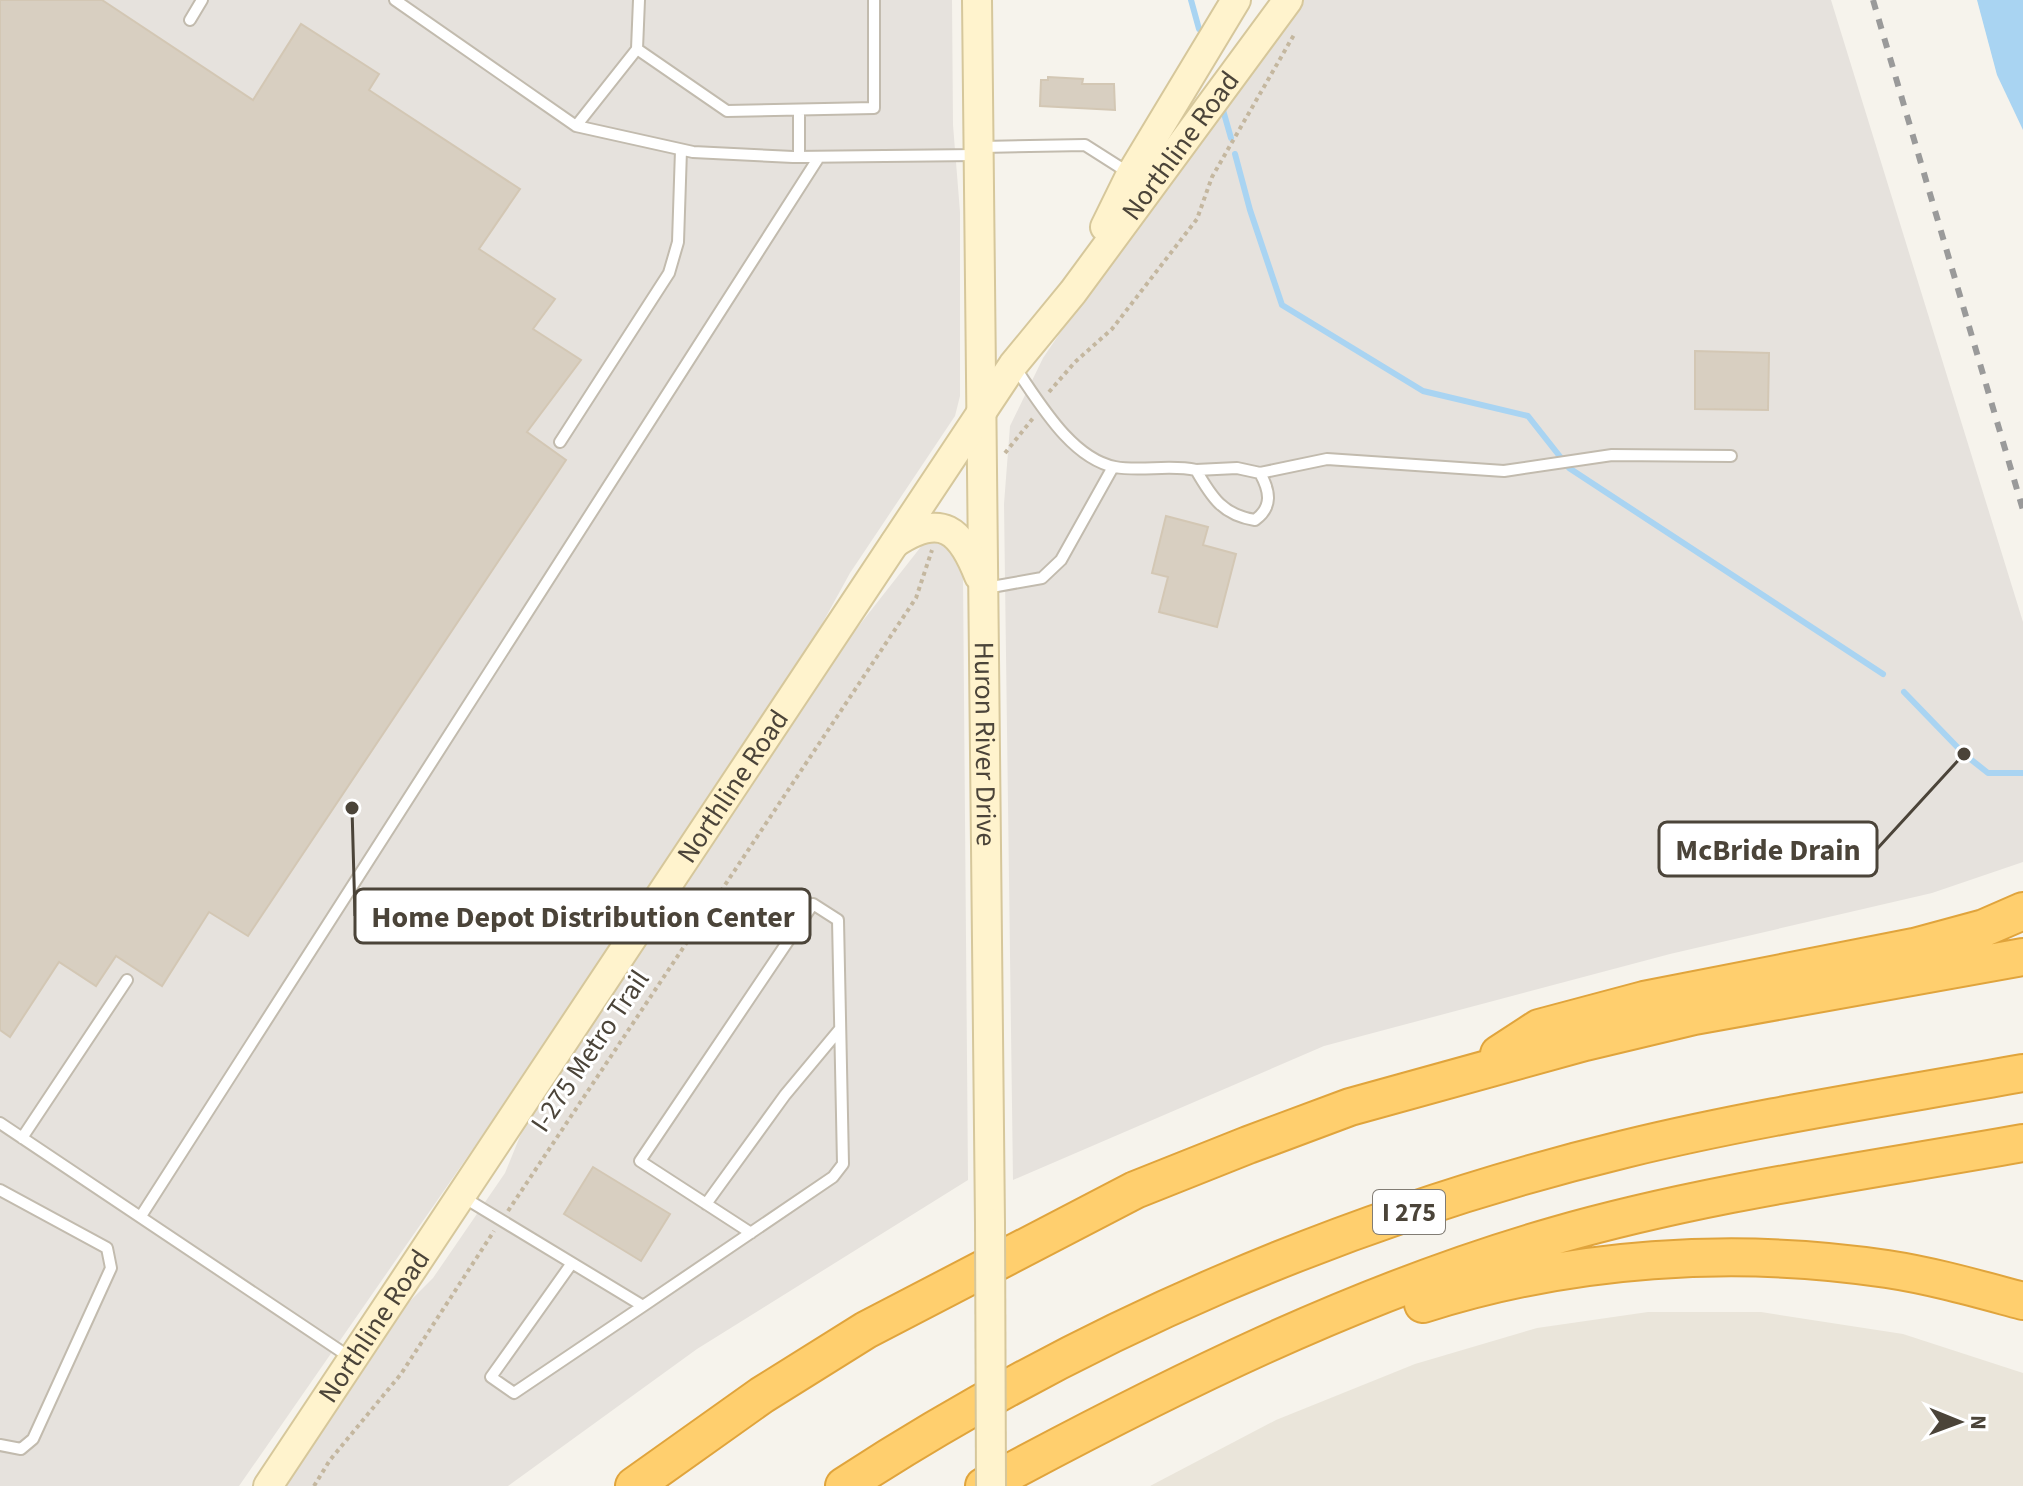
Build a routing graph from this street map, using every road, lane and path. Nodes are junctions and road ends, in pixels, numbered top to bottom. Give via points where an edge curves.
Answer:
1 (202, 0) edge
2 (395, 0) edge
3 (639, 0) edge
4 (874, 0) edge
5 (977, 0) edge
6 (1236, 0) edge
7 (1295, 11) edge
8 (190, 20) dead end
9 (637, 49) junction
10 (799, 111) junction
11 (576, 126) junction
12 (681, 150) junction
13 (978, 151) junction
14 (799, 157) junction
15 (819, 157) junction
16 (1131, 174) junction
17 (1073, 292) junction
18 (1013, 365) junction
19 (1049, 392) dead end
20 (982, 412) junction
21 (1036, 414) dead end
22 (560, 442) dead end
23 (1008, 449) dead end
24 (1731, 456) dead end
25 (1113, 467) junction
26 (1196, 470) junction
27 (1260, 473) junction
28 (895, 543) junction
29 (933, 546) dead end
30 (984, 588) junction
31 (2023, 911) edge
32 (2023, 957) edge
33 (127, 980) dead end
34 (840, 1029) junction
35 (2023, 1073) edge
36 (1466, 1075) junction
37 (0, 1123) edge
38 (22, 1138) junction
39 (2023, 1143) edge
40 (0, 1190) edge
41 (462, 1196) junction
42 (706, 1204) junction
43 (141, 1216) junction
44 (502, 1220) junction
45 (751, 1233) junction
46 (572, 1263) junction
47 (2023, 1301) edge
48 (643, 1306) junction
49 (353, 1359) junction
50 (1140, 1406) junction
51 (0, 1445) edge
52 (268, 1486) edge
53 (314, 1486) edge
54 (634, 1486) edge
55 (844, 1486) edge
56 (984, 1486) edge
57 (991, 1486) edge

1 - 8 lane
2 - 11 lane
3 - 9 lane
4 - 10 lane via 874,108
5 - 13 street, Huron River Drive
6 - 16 street, Northline Road
7 - 17 street, Northline Road
7 - 19 path via 1212,177 1197,219 1112,329
9 - 10 lane via 727,111
9 - 11 lane
10 - 14 lane
11 - 12 lane
12 - 14 lane
12 - 22 lane via 678,242 669,273
13 - 15 lane
13 - 16 lane via 1085,145
13 - 20 street, Huron River Drive
14 - 15 lane
15 - 43 lane
16 - 17 street, Northline Road
17 - 18 street, Northline Road
18 - 20 street, Northline Road
18 - 25 lane via 1081,450
20 - 28 street, Northline Road
20 - 30 street, Huron River Drive
21 - 23 path
24 - 27 lane via 1612,455 1504,471 1327,459
25 - 26 lane
25 - 30 lane via 1061,560 1042,578
26 - 27 lane
26 - 27 lane via 1220,507 1255,520 1265,513 1269,499
28 - 30 street via 921,529 951,531 965,543
28 - 41 street, Northline Road
29 - 44 path, I-275 Metro Trail via 916,598
30 - 57 street, Huron River Drive, bridge
31 - 36 highway via 1914,947 1674,994 1539,1028
32 - 36 highway via 1694,1016
33 - 38 lane
34 - 42 lane
34 - 42 lane via 838,920 813,904 640,1161
34 - 45 lane via 843,1164 833,1177
35 - 55 highway, I 275 via 1697,1133 1556,1166 1441,1201 1315,1246 1106,1338 927,1434
36 - 54 highway via 1350,1107 1135,1190 866,1330 762,1395
37 - 38 lane
38 - 43 lane
39 - 50 highway via 1673,1208 1557,1235 1396,1289
40 - 51 lane via 107,1248 111,1268 33,1439 21,1449
41 - 44 lane
41 - 49 street, Northline Road
42 - 45 lane
43 - 49 lane
44 - 46 lane
44 - 53 path, I-275 Metro Trail via 401,1374
45 - 48 lane
46 - 48 lane
46 - 48 lane via 491,1377 514,1393
47 - 50 highway via 1888,1269 1777,1258 1672,1260 1571,1270 1454,1294 1322,1338 1188,1397
49 - 52 street, Northline Road
50 - 56 highway

